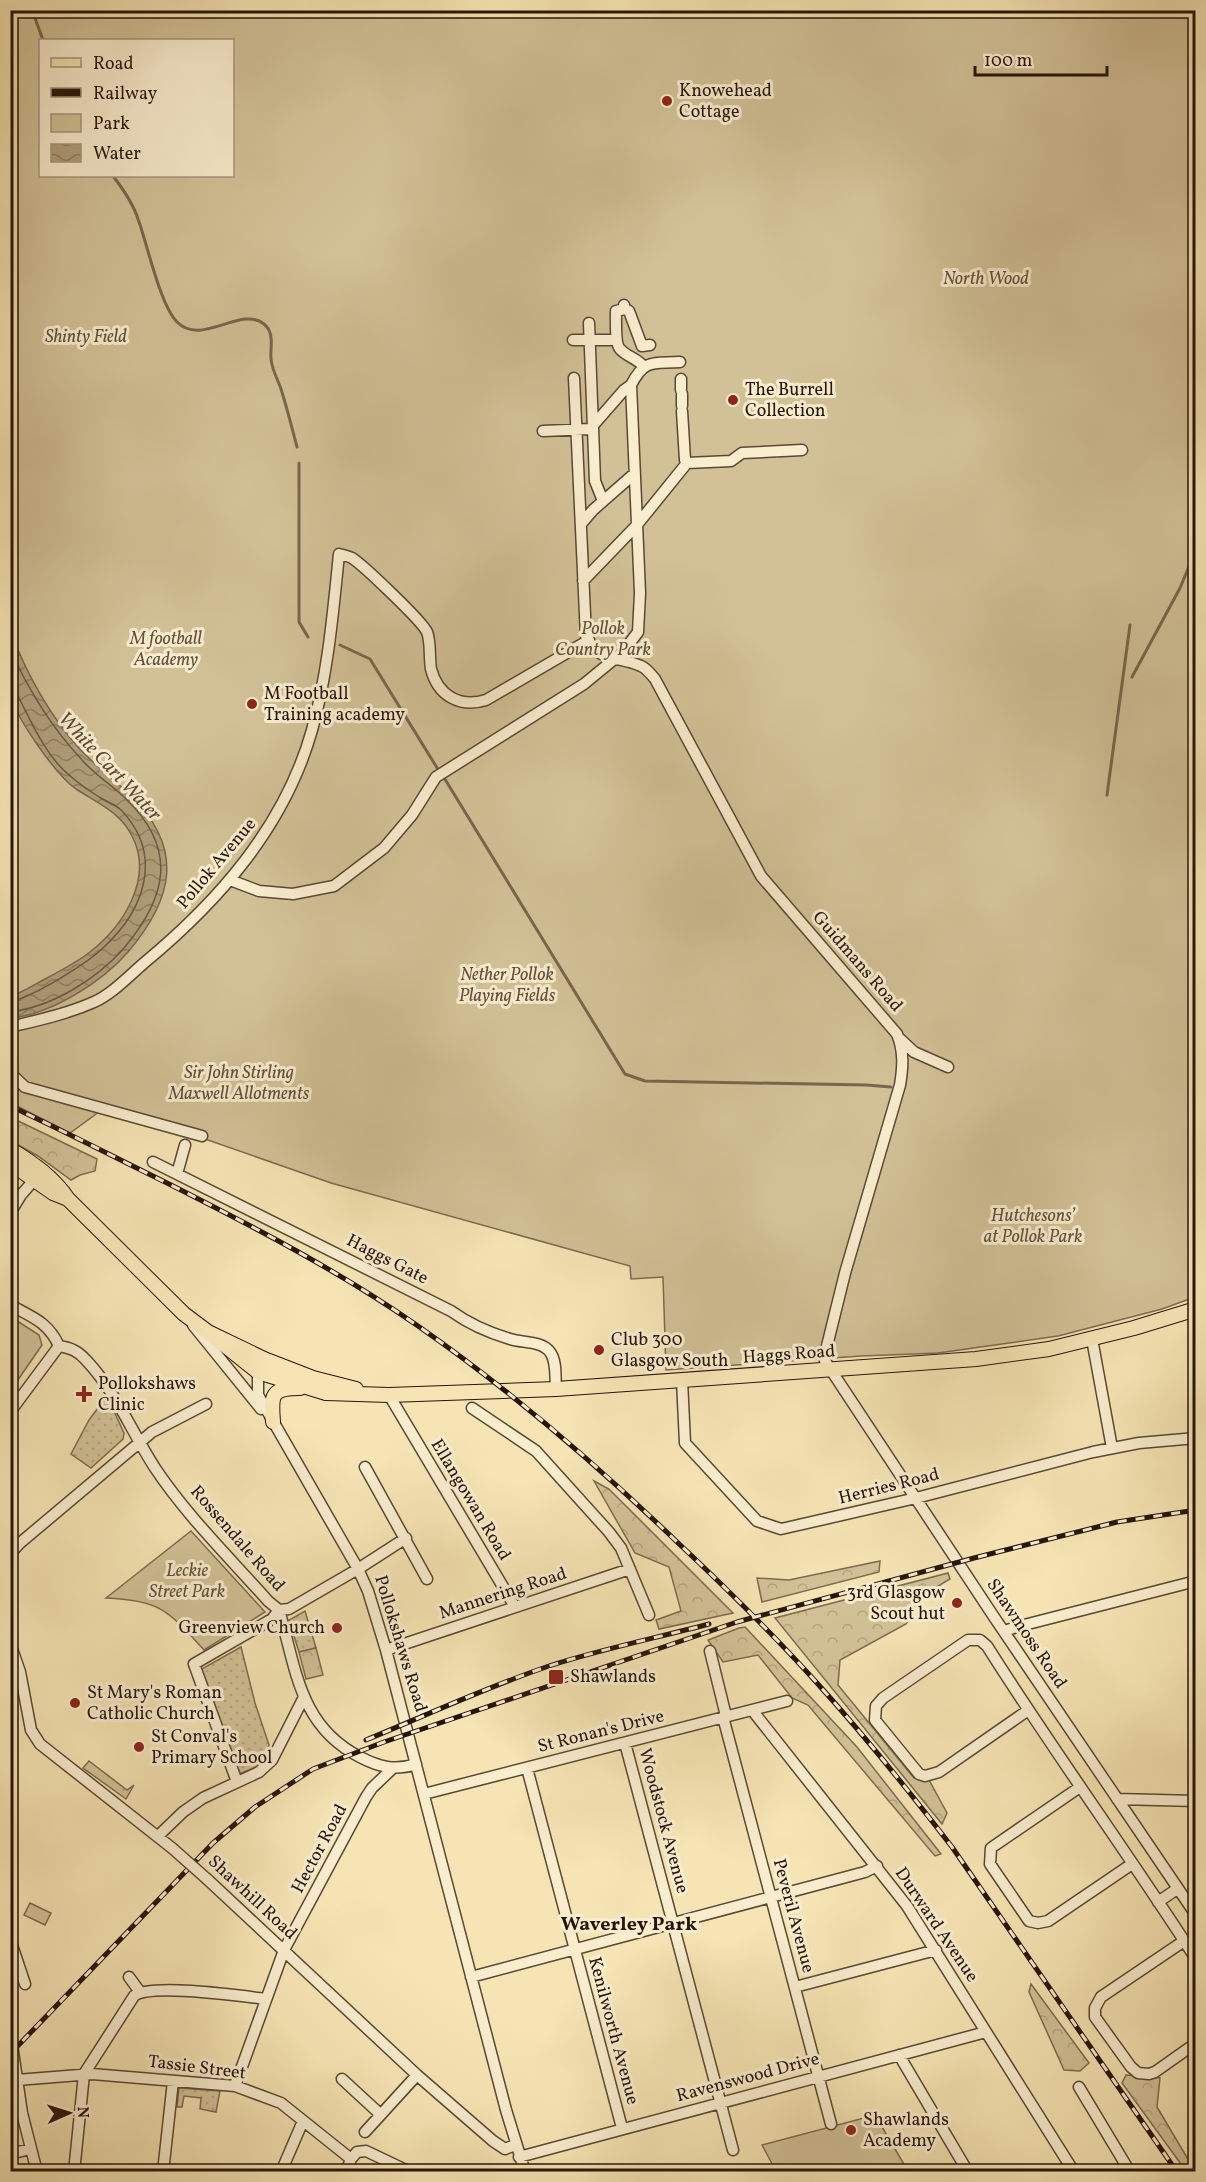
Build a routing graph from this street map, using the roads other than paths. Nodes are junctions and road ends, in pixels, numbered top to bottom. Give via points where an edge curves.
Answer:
1 (589, 323) dead end
2 (590, 339) junction
3 (573, 340) dead end
4 (616, 340) junction
5 (650, 345) dead end
6 (680, 362) dead end
7 (644, 367) junction
8 (574, 378) dead end
9 (632, 385) junction
10 (682, 396) dead end
11 (593, 425) junction
12 (577, 430) junction
13 (543, 431) dead end
14 (802, 450) dead end
15 (687, 463) junction
16 (634, 474) junction
17 (603, 501) junction
18 (581, 524) junction
19 (636, 525) junction
20 (583, 581) junction
21 (589, 640) junction
22 (615, 659) junction
23 (231, 880) junction
24 (10, 1027) edge
25 (897, 1034) junction
26 (948, 1067) dead end
27 (10, 1073) edge
28 (202, 1136) dead end
29 (185, 1145) dead end
30 (10, 1149) edge
31 (153, 1162) dead end
32 (10, 1163) edge
33 (177, 1174) junction
34 (35, 1179) junction
35 (68, 1199) junction
36 (10, 1213) edge
37 (10, 1305) edge
38 (1196, 1309) edge
39 (184, 1314) junction
40 (1092, 1339) junction
41 (59, 1346) junction
42 (261, 1366) junction
43 (831, 1371) junction
44 (682, 1380) junction
45 (305, 1388) junction
46 (556, 1389) junction
47 (384, 1395) junction
48 (206, 1404) dead end
49 (472, 1408) dead end
50 (10, 1412) edge
51 (273, 1422) junction
52 (1196, 1438) edge
53 (140, 1443) junction
54 (1112, 1448) junction
55 (365, 1467) dead end
56 (916, 1498) junction
57 (406, 1538) junction
58 (10, 1554) edge
59 (358, 1569) junction
60 (630, 1569) junction
61 (427, 1579) dead end
62 (1196, 1581) edge
63 (515, 1607) junction
64 (279, 1610) junction
65 (649, 1615) dead end
66 (1004, 1632) junction
67 (10, 1643) edge
68 (386, 1650) junction
69 (710, 1651) dead end
70 (304, 1697) junction
71 (787, 1701) dead end
72 (752, 1710) junction
73 (1028, 1711) junction
74 (725, 1717) junction
75 (1075, 1737) junction
76 (625, 1743) junction
77 (1056, 1749) junction
78 (416, 1764) junction
79 (393, 1768) junction
80 (527, 1768) junction
81 (237, 1782) junction
82 (1080, 1786) junction
83 (424, 1794) junction
84 (1117, 1799) junction
85 (1196, 1801) edge
86 (158, 1836) junction
87 (1132, 1864) junction
88 (877, 1866) junction
89 (1177, 1889) junction
90 (770, 1896) junction
91 (1158, 1902) junction
92 (1196, 1915) edge
93 (672, 1923) junction
94 (10, 1939) edge
95 (1184, 1941) junction
96 (574, 1949) junction
97 (284, 1950) junction
98 (936, 1950) junction
99 (1196, 1959) edge
100 (129, 1977) dead end
101 (471, 1977) junction
102 (25, 1984) dead end
103 (795, 1987) junction
104 (140, 1992) junction
105 (266, 1999) junction
106 (10, 2031) edge
107 (986, 2032) junction
108 (1196, 2043) edge
109 (898, 2055) junction
110 (84, 2074) junction
111 (417, 2075) junction
112 (819, 2076) junction
113 (342, 2079) dead end
114 (17, 2080) junction
115 (174, 2080) junction
116 (235, 2086) junction
117 (1078, 2087) dead end
118 (720, 2103) junction
119 (380, 2114) junction
120 (303, 2121) junction
121 (831, 2124) dead end
122 (622, 2128) junction
123 (365, 2132) dead end
124 (515, 2145) junction
125 (30, 2149) junction
126 (733, 2150) dead end
127 (10, 2154) edge
128 (519, 2157) junction
129 (351, 2159) junction
130 (37, 2172) edge
131 (74, 2172) edge
132 (163, 2172) edge
133 (281, 2172) edge
134 (346, 2172) edge
135 (410, 2172) edge
136 (525, 2172) edge
137 (968, 2172) edge
138 (1074, 2172) edge
139 (1130, 2172) edge

1 - 2 street
2 - 3 street
2 - 4 street
2 - 11 street
4 - 5 street via 616,311 624,307 642,346
4 - 7 street via 619,349
6 - 7 street
7 - 9 street
8 - 12 street
9 - 11 street
9 - 16 street
10 - 15 street
11 - 12 street
11 - 17 street via 595,481
12 - 13 street
12 - 18 street
14 - 15 street via 742,453 731,461
15 - 19 street
16 - 17 street
16 - 19 street
17 - 18 street
18 - 20 street
19 - 20 street
19 - 22 street via 640,621 633,641
20 - 21 street via 585,632
21 - 22 street, Guidmans Road via 596,651
21 - 23 street, Pollok Avenue via 486,700 456,701 441,691 436,682 427,632 351,558 339,554 332,632 312,730 270,827
22 - 23 street via 584,684 436,777 412,815 384,848 334,886 293,894 259,891
22 - 25 street, Guidmans Road via 641,666 655,679 761,876
23 - 24 street, Pollok Avenue via 178,935 96,1001 57,1016
25 - 26 street via 914,1052
25 - 43 street, Guidmans Road via 903,1060 900,1085 825,1354
27 - 28 street via 25,1087
29 - 33 street
30 - 35 main road via 49,1175
31 - 33 street, Haggs Gate
32 - 34 main road
33 - 46 street, Haggs Gate via 464,1321 544,1347 554,1360
34 - 35 main road
34 - 36 street
35 - 39 main road
37 - 41 street via 46,1325
38 - 40 main road, Haggs Road
39 - 42 main road
39 - 51 street
40 - 43 main road, Haggs Road via 1006,1356
40 - 54 street
41 - 50 street
41 - 53 street, Rossendale Road via 72,1348 102,1378
42 - 45 main road, Haggs Road
42 - 47 main road, Haggs Road
42 - 51 street, Pollokshaws Road via 258,1395
43 - 44 main road, Haggs Road
43 - 56 street, Shawmoss Road
44 - 46 main road, Haggs Road
44 - 56 street, Herries Road via 685,1443 757,1521 788,1528
45 - 47 main road, Haggs Road via 340,1395
45 - 51 main road via 276,1392 271,1399
46 - 47 main road, Haggs Road
47 - 63 street, Ellangowan Road via 398,1410
48 - 53 street via 152,1432
49 - 60 street via 536,1451 615,1540
51 - 59 street, Pollokshaws Road
52 - 54 street, Herries Road
53 - 58 street
53 - 64 street, Rossendale Road via 195,1519
54 - 56 street, Herries Road
55 - 57 street
56 - 66 street, Shawmoss Road
57 - 59 street
57 - 61 street
59 - 64 street via 288,1609
59 - 68 street, Pollokshaws Road
60 - 63 street, Mannering Road
60 - 65 street
62 - 66 street
63 - 68 street, Mannering Road
64 - 70 street, Rossendale Road
64 - 81 street via 272,1619 194,1664
66 - 75 street, Shawmoss Road
67 - 86 street, Shawhill Road via 31,1730 40,1744
68 - 78 street, Pollokshaws Road
69 - 74 street, Peveril Avenue
70 - 79 street, Rossendale Road via 321,1726 343,1747 378,1766
70 - 81 street via 272,1760 259,1772
71 - 72 street, St Ronan's Drive
72 - 74 street, St Ronan's Drive
72 - 88 street, Durward Avenue
73 - 73 street via 939,1772 925,1776 919,1774 875,1720 876,1706 883,1698 973,1639 987,1646
73 - 77 street
74 - 76 street, St Ronan's Drive
74 - 90 street, Peveril Avenue
75 - 77 street
75 - 84 street, Shawmoss Road
76 - 80 street, St Ronan's Drive
76 - 93 street, Woodstock Avenue
77 - 82 street
78 - 79 street, Rossendale Road
78 - 83 street, Pollokshaws Road
79 - 97 street, Hector Road via 366,1797
80 - 83 street, St Ronan's Drive
80 - 96 street, Kenilworth Avenue
81 - 86 street via 202,1798
82 - 87 street
82 - 87 street via 993,1845 990,1864 1002,1882 1029,1921 1048,1922
83 - 101 street, Pollokshaws Road
84 - 85 street
84 - 89 street, Shawmoss Road
86 - 97 street, Shawhill Road, bridge
87 - 91 street
88 - 90 street
88 - 98 street, Durward Avenue
89 - 91 street
89 - 92 street, Shawmoss Road
90 - 93 street
90 - 103 street, Peveril Avenue
91 - 95 street
93 - 96 street
93 - 118 street, Woodstock Avenue
94 - 102 street
95 - 99 street
95 - 108 street via 1101,1997 1095,2017 1138,2073 1155,2072
96 - 101 street
96 - 122 street, Kenilworth Avenue
97 - 105 street, Hector Road
97 - 111 street, Shawhill Road
98 - 103 street
98 - 107 street, Durward Avenue
100 - 104 street
101 - 124 street, Pollokshaws Road
103 - 112 street, Peveril Avenue
104 - 105 street via 161,1990
104 - 110 street via 130,1999
105 - 116 street, Hector Road
106 - 114 street
107 - 109 street, Ravenswood Drive
107 - 138 street, Durward Avenue
109 - 112 street, Ravenswood Drive
109 - 137 street
110 - 114 street, Tassie Street
110 - 115 street, Tassie Street
110 - 131 street
111 - 119 street
111 - 124 street, Shawhill Road via 499,2146 505,2149
112 - 118 street, Ravenswood Drive
112 - 121 street, Peveril Avenue
113 - 119 street
114 - 125 street
115 - 116 street, Tassie Street
115 - 132 street
116 - 120 street, Tassie Street via 276,2101
117 - 139 street
118 - 122 street, Ravenswood Drive
118 - 126 street, Woodstock Avenue
119 - 123 street
120 - 129 street, Tassie Street
120 - 133 street
122 - 128 street, Ravenswood Drive
124 - 128 street, Pollokshaws Road
125 - 127 street
125 - 130 street
128 - 136 street, Pollokshaws Road
129 - 134 street
129 - 135 street via 357,2152 366,2151

